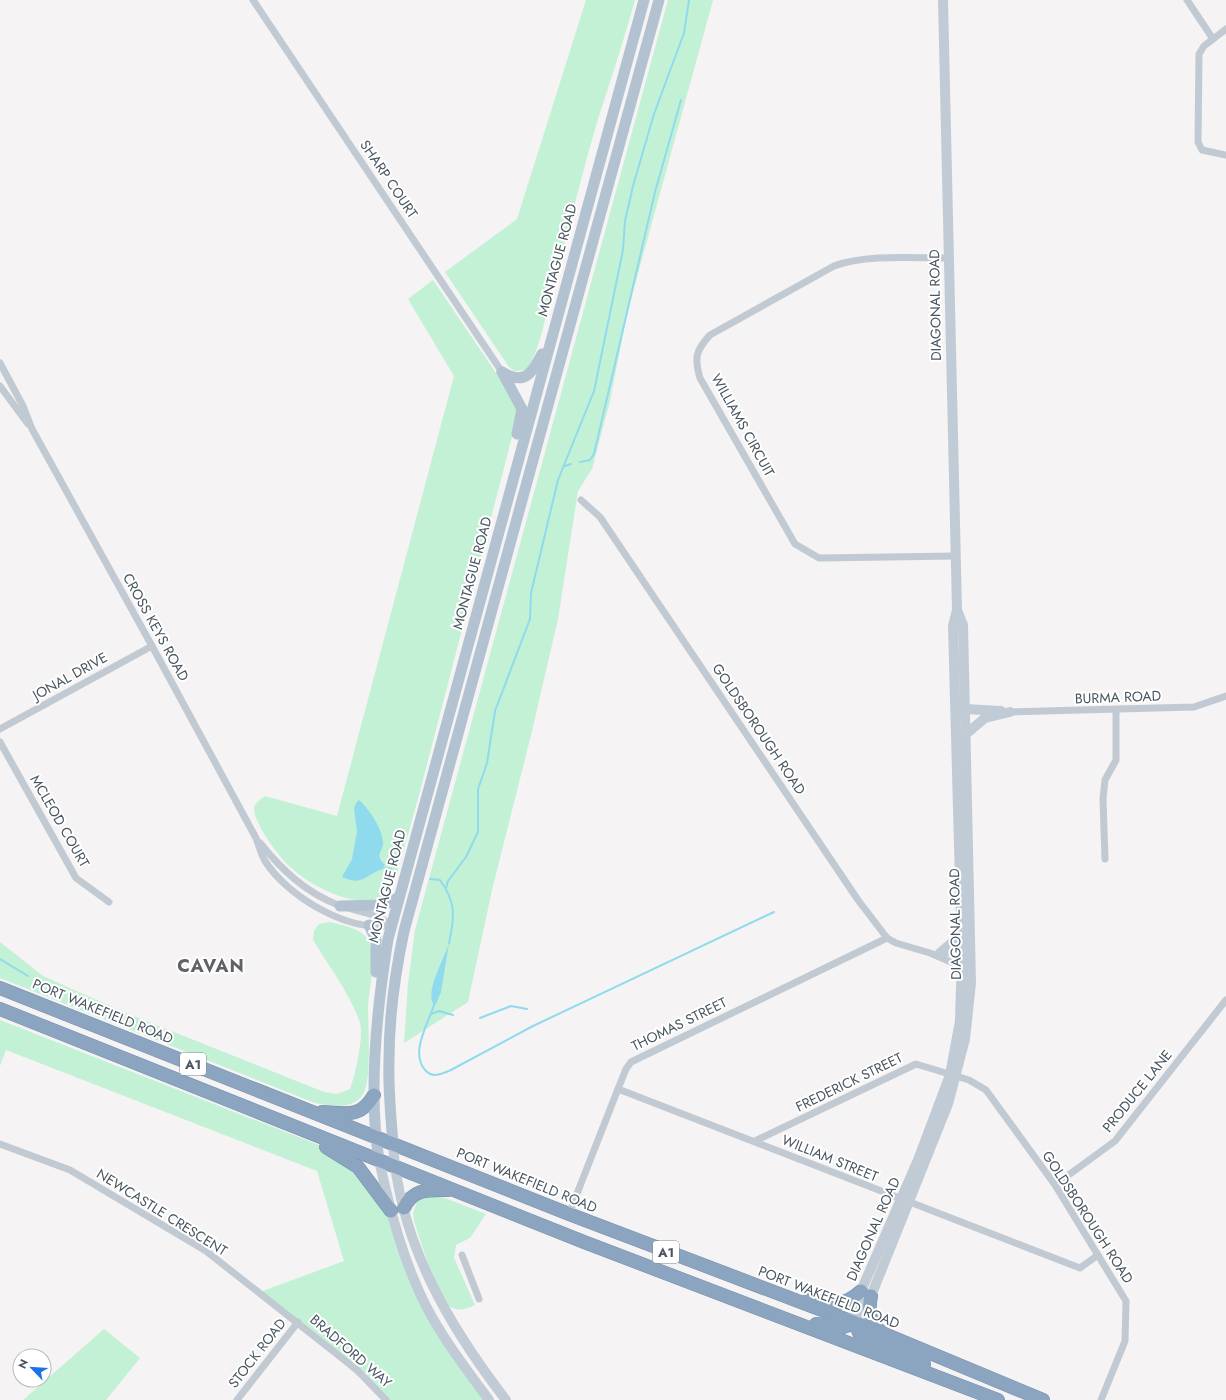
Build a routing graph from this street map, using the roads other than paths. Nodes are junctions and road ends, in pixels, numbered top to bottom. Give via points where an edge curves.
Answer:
1 (253, 0) edge
2 (644, 0) edge
3 (658, 0) edge
4 (943, 0) edge
5 (1187, 0) edge
6 (1226, 29) edge
7 (1213, 39) junction
8 (1226, 155) edge
9 (948, 258) junction
10 (554, 327) junction
11 (0, 363) edge
12 (502, 372) junction
13 (0, 386) edge
14 (32, 428) junction
15 (511, 485) junction
16 (581, 500) dead end
17 (956, 556) junction
18 (957, 610) junction
19 (152, 646) junction
20 (1226, 696) edge
21 (965, 709) junction
22 (1116, 710) junction
23 (1010, 712) junction
24 (0, 729) edge
25 (955, 731) junction
26 (966, 734) junction
27 (0, 742) edge
28 (256, 838) junction
29 (425, 852) junction
30 (1105, 859) dead end
31 (398, 897) junction
32 (109, 902) dead end
33 (340, 906) junction
34 (369, 925) junction
35 (392, 925) junction
36 (962, 934) junction
37 (887, 938) junction
38 (935, 953) junction
39 (966, 958) junction
40 (396, 971) junction
41 (0, 988) edge
42 (1226, 1000) edge
43 (0, 1009) edge
44 (378, 1035) junction
45 (953, 1076) junction
46 (618, 1088) junction
47 (374, 1095) junction
48 (310, 1111) junction
49 (277, 1120) junction
50 (376, 1137) junction
51 (755, 1142) junction
52 (0, 1144) edge
53 (393, 1144) junction
54 (379, 1160) junction
55 (394, 1166) junction
56 (1054, 1185) junction
57 (456, 1190) junction
58 (905, 1201) junction
59 (404, 1208) junction
60 (391, 1211) junction
61 (569, 1214) junction
62 (584, 1242) junction
63 (653, 1247) junction
64 (462, 1255) dead end
65 (1098, 1255) junction
66 (668, 1275) junction
67 (764, 1289) junction
68 (866, 1294) junction
69 (479, 1299) dead end
70 (790, 1320) junction
71 (298, 1322) junction
72 (855, 1323) junction
73 (437, 1325) junction
74 (453, 1325) junction
75 (882, 1333) junction
76 (966, 1387) junction
77 (237, 1400) edge
78 (386, 1400) edge
79 (489, 1400) edge
80 (506, 1400) edge
81 (998, 1400) edge
82 (1043, 1400) edge
83 (1101, 1400) edge

1 - 12 street, SHARP COURT
2 - 10 main road, MONTAGUE ROAD
3 - 29 main road, MONTAGUE ROAD
4 - 9 street, DIAGONAL ROAD
5 - 7 street
6 - 7 street
7 - 8 street via 1199,54 1198,142 1202,150
9 - 17 street, DIAGONAL ROAD
9 - 17 street, WILLIAMS CIRCUIT via 861,260 834,266 710,335 697,354 697,366 700,378 795,544 820,558
10 - 12 main road via 536,366 528,376 514,377
10 - 15 main road, MONTAGUE ROAD
11 - 14 street, CROSS KEYS ROAD
12 - 15 main road via 522,409
13 - 14 street, CROSS KEYS ROAD
14 - 19 street, CROSS KEYS ROAD
15 - 31 main road, MONTAGUE ROAD
16 - 37 street, GOLDSBOROUGH ROAD via 600,517 858,900
17 - 18 street, DIAGONAL ROAD
18 - 21 street, DIAGONAL ROAD via 964,625
18 - 25 street, DIAGONAL ROAD via 953,626
19 - 24 street, JONAL DRIVE
19 - 28 street, CROSS KEYS ROAD
20 - 22 street, BURMA ROAD via 1194,707
21 - 23 street
21 - 25 street
21 - 26 street, DIAGONAL ROAD
22 - 23 street, BURMA ROAD
22 - 30 street via 1116,760 1105,780 1103,798
23 - 26 street via 985,718
25 - 36 street, DIAGONAL ROAD
26 - 39 street, DIAGONAL ROAD
27 - 32 street, MCLEOD COURT via 76,878
28 - 33 street, CROSS KEYS ROAD via 293,879 315,894
28 - 34 street, CROSS KEYS ROAD via 264,860 296,894 331,914
29 - 35 main road via 400,918
29 - 40 main road, MONTAGUE ROAD
31 - 33 main road via 384,905
31 - 35 main road, MONTAGUE ROAD
33 - 35 street, CROSS KEYS ROAD via 380,917
34 - 35 street, CROSS KEYS ROAD
34 - 44 main road via 374,934 377,950 374,1004
35 - 40 main road via 397,948
35 - 44 main road, MONTAGUE ROAD via 381,981
36 - 38 street
36 - 39 street, DIAGONAL ROAD
37 - 38 street, GOLDSBOROUGH ROAD via 896,943
37 - 46 street, THOMAS STREET via 631,1062
38 - 39 street, GOLDSBOROUGH ROAD
39 - 45 street, DIAGONAL ROAD via 971,983 966,1039
40 - 53 main road, MONTAGUE ROAD via 389,1062
41 - 48 highway, PORT WAKEFIELD ROAD / A1
42 - 56 street, PRODUCE LANE via 1115,1141
43 - 49 highway, A1
44 - 47 main road, MONTAGUE ROAD
45 - 51 street, FREDERICK STREET via 916,1064
45 - 56 street, GOLDSBOROUGH ROAD via 969,1080 986,1090
45 - 58 street, DIAGONAL ROAD via 927,1138
46 - 51 street, WILLIAM STREET
46 - 61 street, THOMAS STREET
47 - 48 highway via 368,1106 358,1112
47 - 50 main road, MONTAGUE ROAD
48 - 50 highway, PORT WAKEFIELD ROAD / A1
49 - 54 highway, A1
49 - 60 highway via 349,1160 365,1175
50 - 53 highway, PORT WAKEFIELD ROAD / A1
50 - 54 main road, MONTAGUE ROAD
51 - 58 street, WILLIAM STREET
52 - 71 street, NEWCASTLE CRESCENT via 70,1170 206,1251
53 - 55 street
53 - 61 highway, PORT WAKEFIELD ROAD / A1
54 - 55 highway, A1
54 - 60 street
55 - 57 highway, A1
55 - 59 street
56 - 65 street, GOLDSBOROUGH ROAD
57 - 59 highway via 417,1192 409,1198
57 - 62 highway, A1
58 - 65 street, WILLIAM STREET via 1080,1268
58 - 68 street, DIAGONAL ROAD
59 - 74 street via 424,1266
60 - 73 street via 417,1286
61 - 62 highway via 568,1223
61 - 63 highway, PORT WAKEFIELD ROAD / A1
62 - 66 highway, A1
63 - 66 highway via 673,1262
63 - 67 highway, PORT WAKEFIELD ROAD / A1
64 - 69 street
65 - 83 street, GOLDSBOROUGH ROAD via 1126,1301 1125,1341
66 - 70 highway, A1
67 - 68 highway via 834,1303 847,1302
67 - 72 highway, PORT WAKEFIELD ROAD / A1
68 - 72 street, DIAGONAL ROAD via 860,1318
68 - 75 highway via 869,1314 874,1326
70 - 72 highway via 843,1328
70 - 76 highway, A1
71 - 77 street, STOCK ROAD
71 - 78 street, BRADFORD WAY via 357,1370
72 - 75 highway, PORT WAKEFIELD ROAD / A1
72 - 76 highway via 859,1333 866,1339 906,1354
73 - 74 street
73 - 79 street
74 - 80 street
75 - 82 highway, PORT WAKEFIELD ROAD / A1
76 - 81 highway, A1

